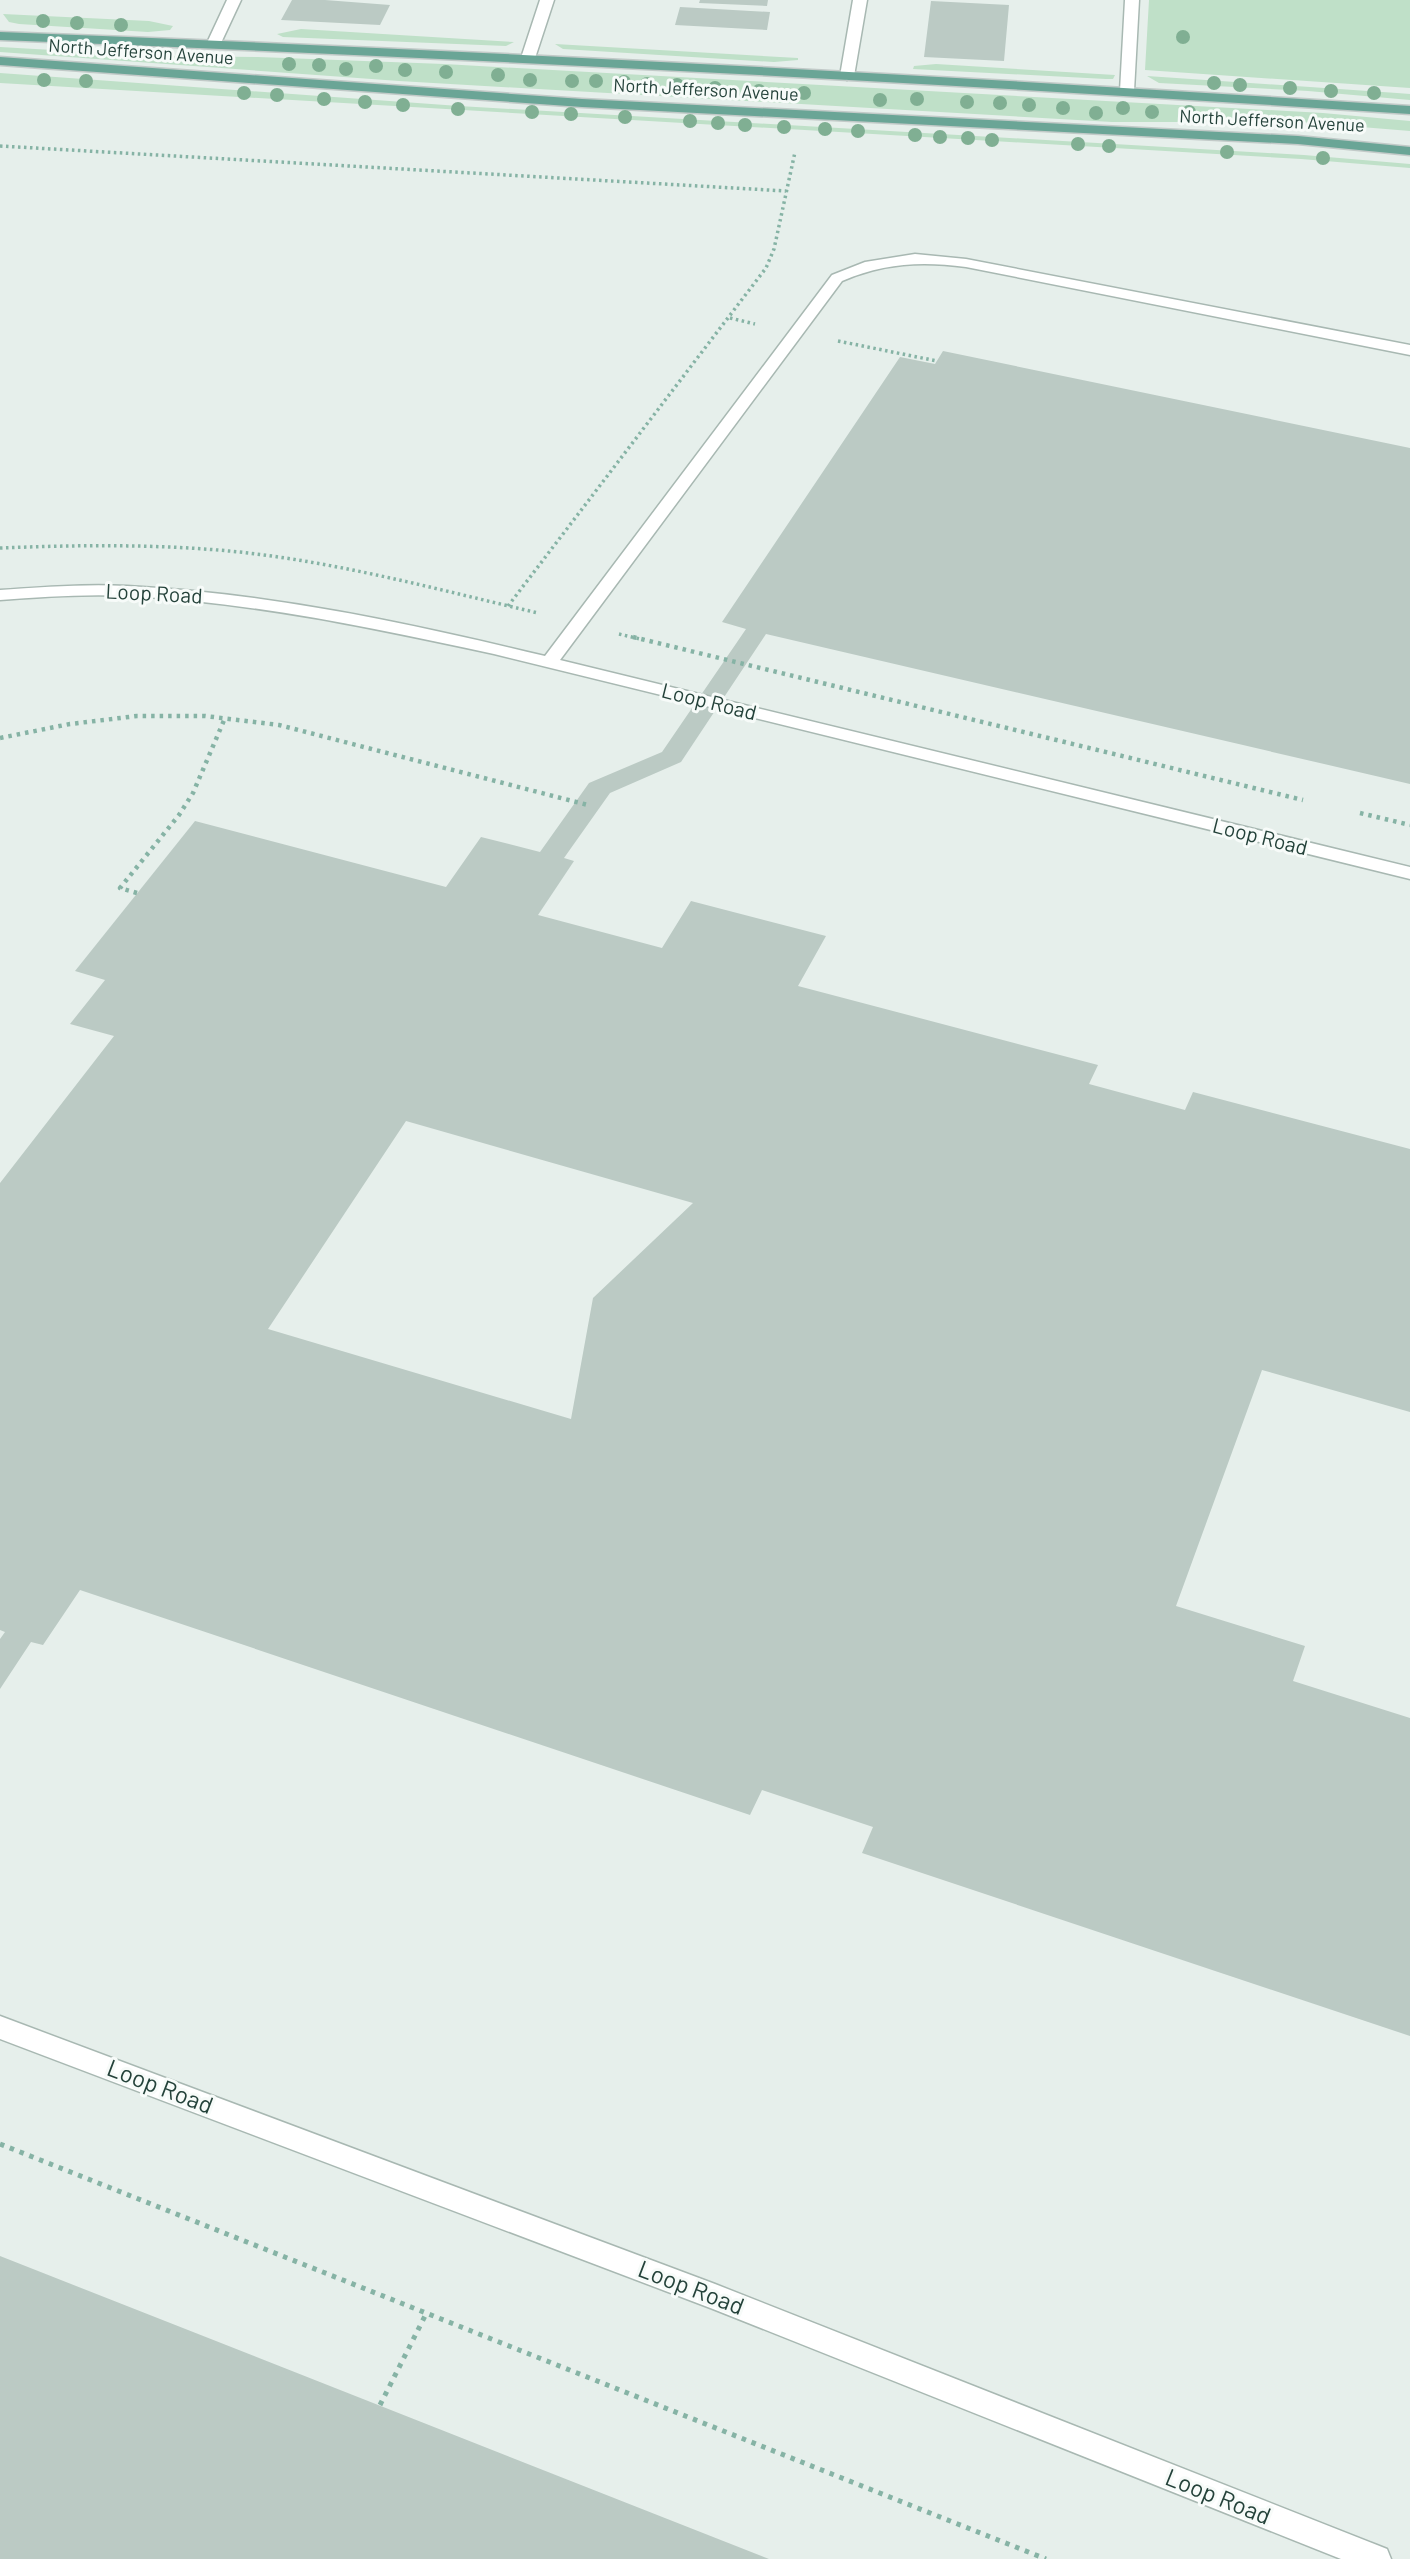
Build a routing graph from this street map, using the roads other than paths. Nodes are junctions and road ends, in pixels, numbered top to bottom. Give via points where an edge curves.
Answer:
1 (234, 0) edge
2 (547, 0) edge
3 (860, 0) edge
4 (1132, 0) edge
5 (0, 36) edge
6 (213, 45) junction
7 (527, 58) junction
8 (0, 61) edge
9 (847, 76) junction
10 (1127, 91) junction
11 (1410, 110) edge
12 (1410, 151) edge
13 (1410, 350) edge
14 (0, 595) edge
15 (549, 663) junction
16 (1410, 873) edge
17 (0, 2027) edge
18 (1377, 2559) edge

1 - 6 street
2 - 7 street
3 - 9 street
4 - 10 street
5 - 6 main road, North Jefferson Avenue
6 - 7 main road, North Jefferson Avenue
7 - 9 main road, North Jefferson Avenue
8 - 12 main road, North Jefferson Avenue via 501,98 1298,140
9 - 10 main road, North Jefferson Avenue
10 - 11 main road, North Jefferson Avenue
13 - 15 street via 967,262 930,257 867,264 837,278
14 - 15 street, Loop Road via 104,591 270,603
15 - 16 street, Loop Road
17 - 18 street, Loop Road via 715,2297

